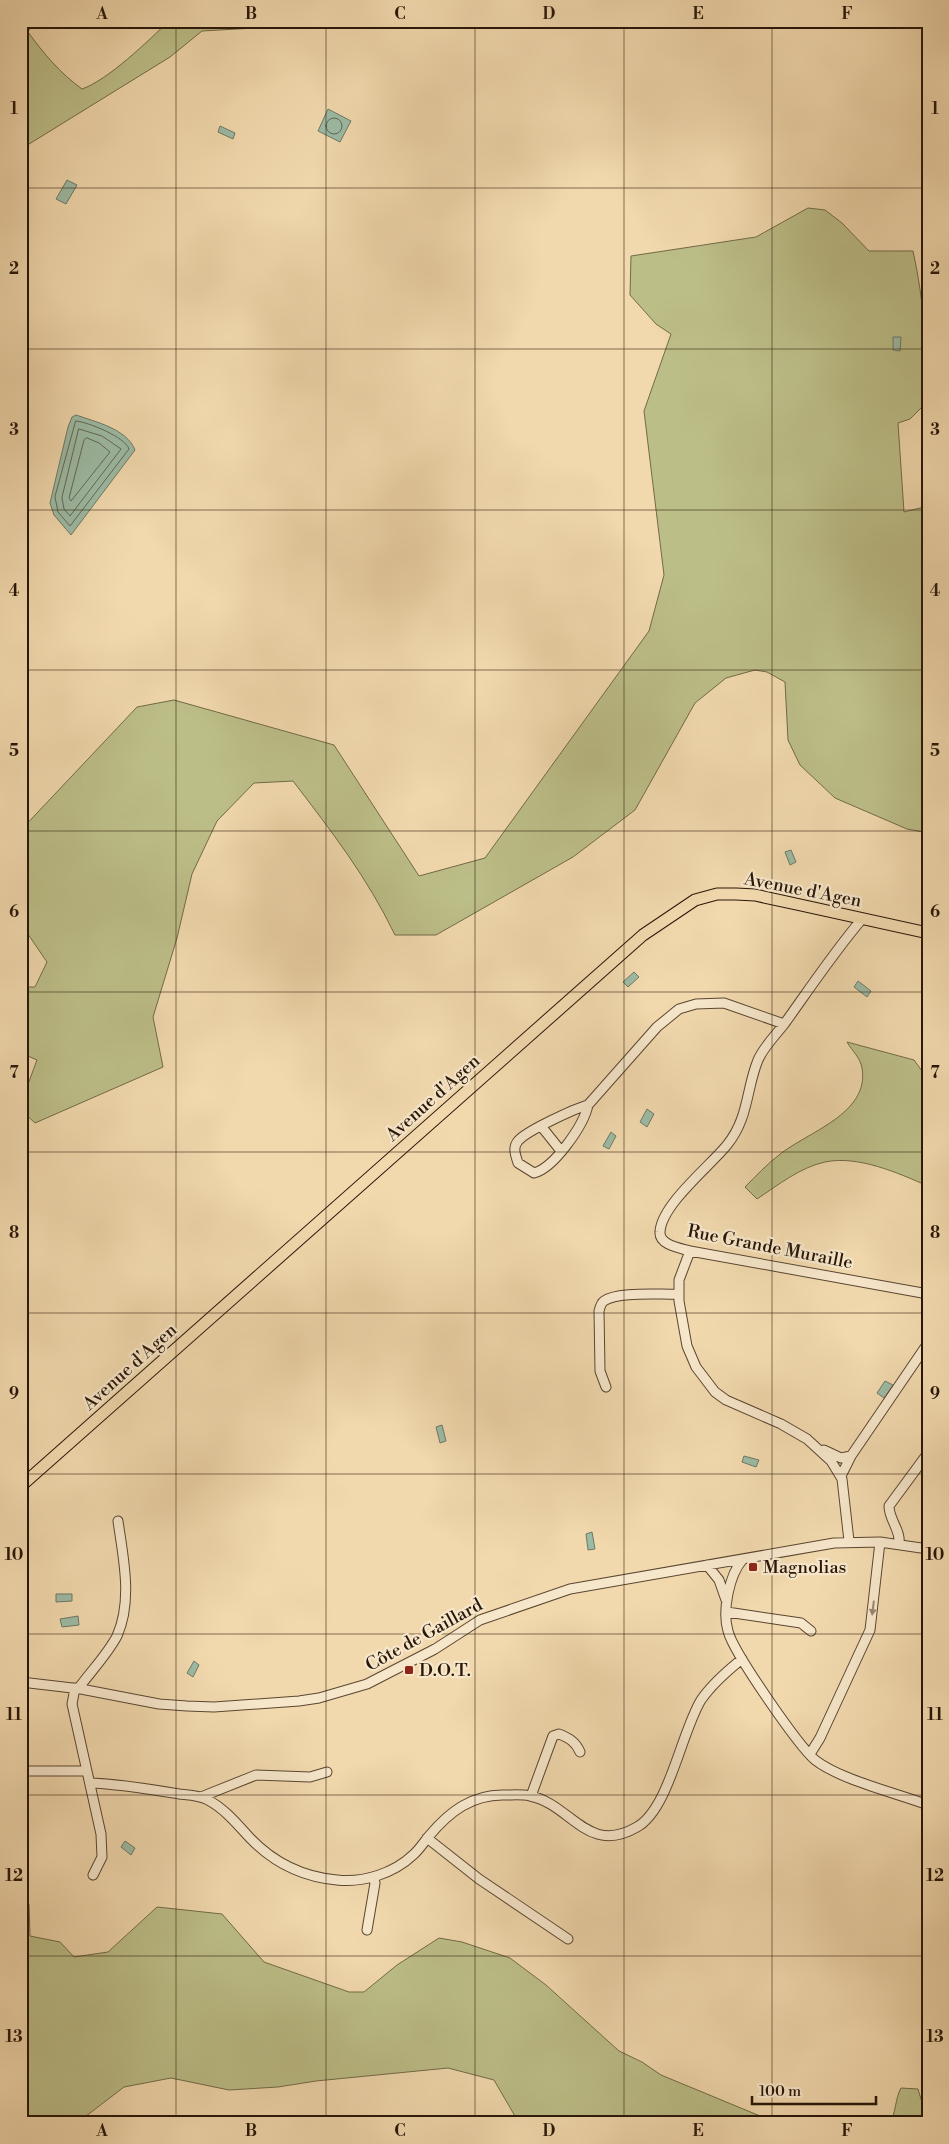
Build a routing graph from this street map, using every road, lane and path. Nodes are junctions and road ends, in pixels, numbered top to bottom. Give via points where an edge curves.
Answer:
1 (862, 919) junction
2 (928, 933) edge
3 (784, 1024) junction
4 (588, 1105) junction
5 (541, 1126) junction
6 (561, 1151) junction
7 (690, 1251) junction
8 (679, 1294) junction
9 (928, 1294) edge
10 (928, 1343) edge
11 (606, 1387) dead end
12 (807, 1439) junction
13 (928, 1453) edge
14 (851, 1456) junction
15 (841, 1476) junction
16 (21, 1486) edge
17 (118, 1521) dead end
18 (849, 1541) junction
19 (880, 1542) junction
20 (899, 1544) junction
21 (928, 1550) edge
22 (742, 1559) junction
23 (707, 1565) junction
24 (727, 1608) junction
25 (810, 1631) dead end
26 (742, 1659) junction
27 (21, 1682) edge
28 (76, 1689) junction
29 (580, 1752) dead end
30 (810, 1754) junction
31 (87, 1771) junction
32 (21, 1772) edge
33 (327, 1772) dead end
34 (90, 1783) junction
35 (531, 1796) junction
36 (201, 1797) junction
37 (928, 1805) edge
38 (427, 1838) junction
39 (93, 1875) dead end
40 (373, 1877) junction
41 (367, 1930) dead end
42 (568, 1939) dead end

1 - 2 main road, Avenue d'Agen
1 - 3 street, Rue Grande Muraille
1 - 16 main road, Avenue d'Agen via 771,898 716,894 695,900 661,921
3 - 4 street via 724,1003 696,1004 679,1009 657,1027
3 - 7 street, Rue Grande Muraille via 758,1059 738,1129 682,1192 660,1230 662,1240
4 - 5 street
4 - 6 street via 583,1121
5 - 6 street
5 - 6 street via 517,1141 514,1152 518,1164 528,1171 538,1172
7 - 8 street via 679,1280
7 - 9 street, Rue Grande Muraille
8 - 11 street via 615,1296 601,1304 600,1371
8 - 12 street via 687,1346 696,1367 715,1392
10 - 14 street
12 - 14 street via 841,1458
12 - 15 street via 831,1461
13 - 20 street via 890,1506 890,1514 899,1533
14 - 15 street
15 - 18 street
17 - 28 street via 125,1578 124,1608 117,1634 107,1652
18 - 19 street, Côte de Gaillard
18 - 22 street, Côte de Gaillard
19 - 20 street, Côte de Gaillard
19 -> 30 street via 870,1630
20 - 21 street, Côte de Gaillard
22 - 23 street, Côte de Gaillard
22 - 24 street via 732,1574
23 - 24 street via 719,1580
23 - 28 street, Côte de Gaillard via 570,1589 540,1598 480,1620 375,1681 319,1698 214,1708 159,1704
24 - 25 street via 801,1623
24 - 26 street via 729,1634
26 - 30 street
26 - 35 street via 701,1700 660,1801 651,1816 638,1827 622,1834 604,1836 587,1830 557,1808
27 - 28 street, Côte de Gaillard
28 - 31 street via 72,1704
29 - 35 street via 570,1739 559,1734 553,1736
30 - 37 street via 837,1773
31 - 32 street
31 - 34 street
33 - 36 street via 310,1777 256,1775
34 - 36 street via 120,1784
34 - 39 street via 101,1834 102,1857
35 - 38 street via 495,1794 464,1804 447,1816
36 - 40 street via 232,1817 274,1860 290,1868 338,1881
38 - 40 street via 415,1854 399,1866
38 - 42 street via 479,1879
40 - 41 street via 375,1883

